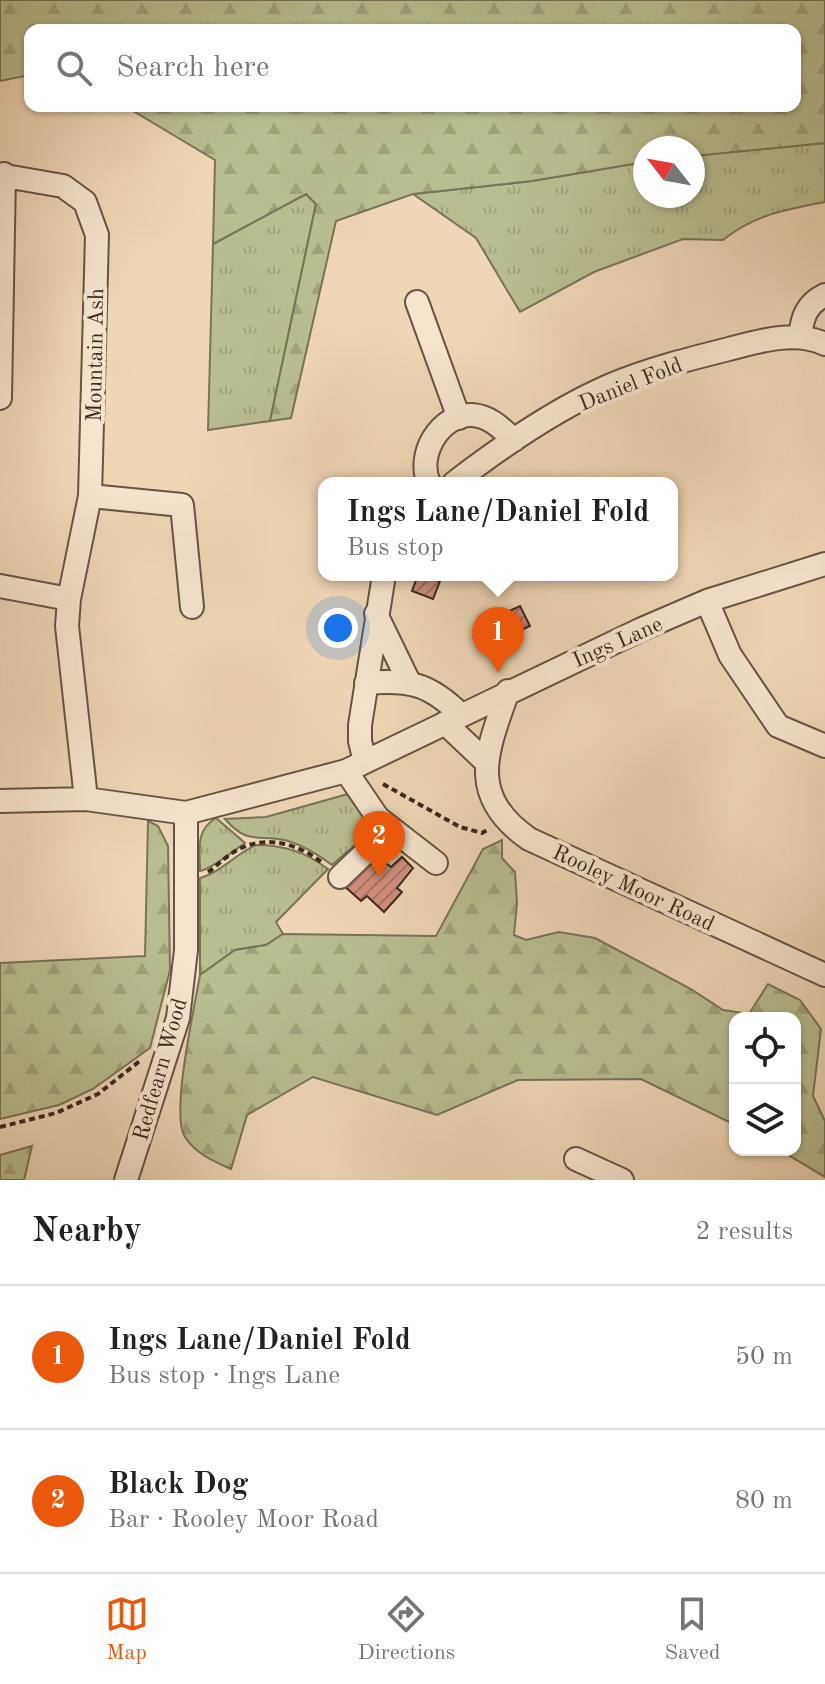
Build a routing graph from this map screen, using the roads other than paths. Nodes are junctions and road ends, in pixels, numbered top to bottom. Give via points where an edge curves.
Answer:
1 (2, 174) edge
2 (825, 295) edge
3 (417, 302) dead end
4 (800, 337) junction
5 (825, 344) edge
6 (0, 398) edge
7 (459, 418) junction
8 (514, 440) junction
9 (427, 477) edge
10 (462, 477) edge
11 (90, 496) junction
12 (825, 564) edge
13 (383, 581) edge
14 (0, 586) edge
15 (69, 599) junction
16 (707, 601) junction
17 (192, 607) dead end
18 (376, 614) junction
19 (409, 682) junction
20 (366, 683) junction
21 (508, 691) junction
22 (453, 719) junction
23 (825, 746) edge
24 (485, 761) junction
25 (355, 766) junction
26 (86, 799) junction
27 (0, 801) edge
28 (186, 813) junction
29 (391, 828) junction
30 (436, 863) dead end
31 (340, 877) road end
32 (825, 975) edge
33 (587, 1169) edge
34 (126, 1180) edge
35 (622, 1180) edge

1 - 6 street
1 - 11 street, Mountain Ash via 75,193 85,202 97,235
2 - 4 street via 808,307
3 - 7 street
4 - 5 street, Daniel Fold
4 - 8 street, Daniel Fold via 762,340 679,361 624,381
7 - 8 street via 484,417
7 - 9 street via 440,430 427,450
8 - 10 street, Daniel Fold
11 - 15 street, Mountain Ash
11 - 17 street via 182,505
12 - 16 street, Ings Lane
13 - 18 street
14 - 15 street
15 - 26 street, Mountain Ash via 67,626
16 - 21 street, Ings Lane
16 - 23 street via 730,655 778,726
18 - 19 street
18 - 20 street
19 - 20 street
19 - 22 street via 435,694
20 - 25 street
21 - 22 street, Ings Lane
21 - 24 street
22 - 24 street
22 - 25 street, Ings Lane
24 - 32 street, Rooley Moor Road via 490,790 504,818 529,839
25 - 28 street
25 - 29 street via 378,818
26 - 27 street
26 - 28 street
28 - 34 street, Redfearn Wood via 186,950 178,1018
29 - 30 street
29 - 31 street
33 - 35 street

